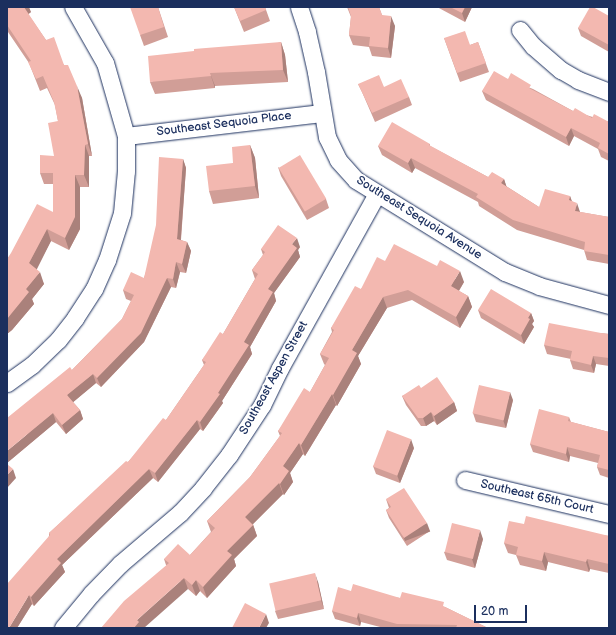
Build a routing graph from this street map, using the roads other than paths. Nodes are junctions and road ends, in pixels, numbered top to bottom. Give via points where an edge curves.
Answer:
1 (72, 7) edge
2 (299, 7) edge
3 (520, 30) dead end
4 (609, 92) edge
5 (322, 113) junction
6 (126, 136) junction
7 (377, 194) junction
8 (609, 305) edge
9 (7, 383) edge
10 (465, 480) dead end
11 (609, 514) edge
12 (63, 628) edge

1 - 6 street via 105,63
2 - 5 street, Southeast Sequoia Avenue via 316,72
3 - 4 street via 533,46 561,70 578,80
5 - 6 street, Southeast Sequoia Place
5 - 7 street, Southeast Sequoia Avenue via 327,138 338,160 356,180
6 - 9 street via 122,213 107,260 94,289 58,340 32,365
7 - 8 street, Southeast Sequoia Avenue via 504,272 539,286
7 - 12 street, Southeast Aspen Street via 262,405 229,455 180,513 120,564
10 - 11 street, Southeast 65th Court

